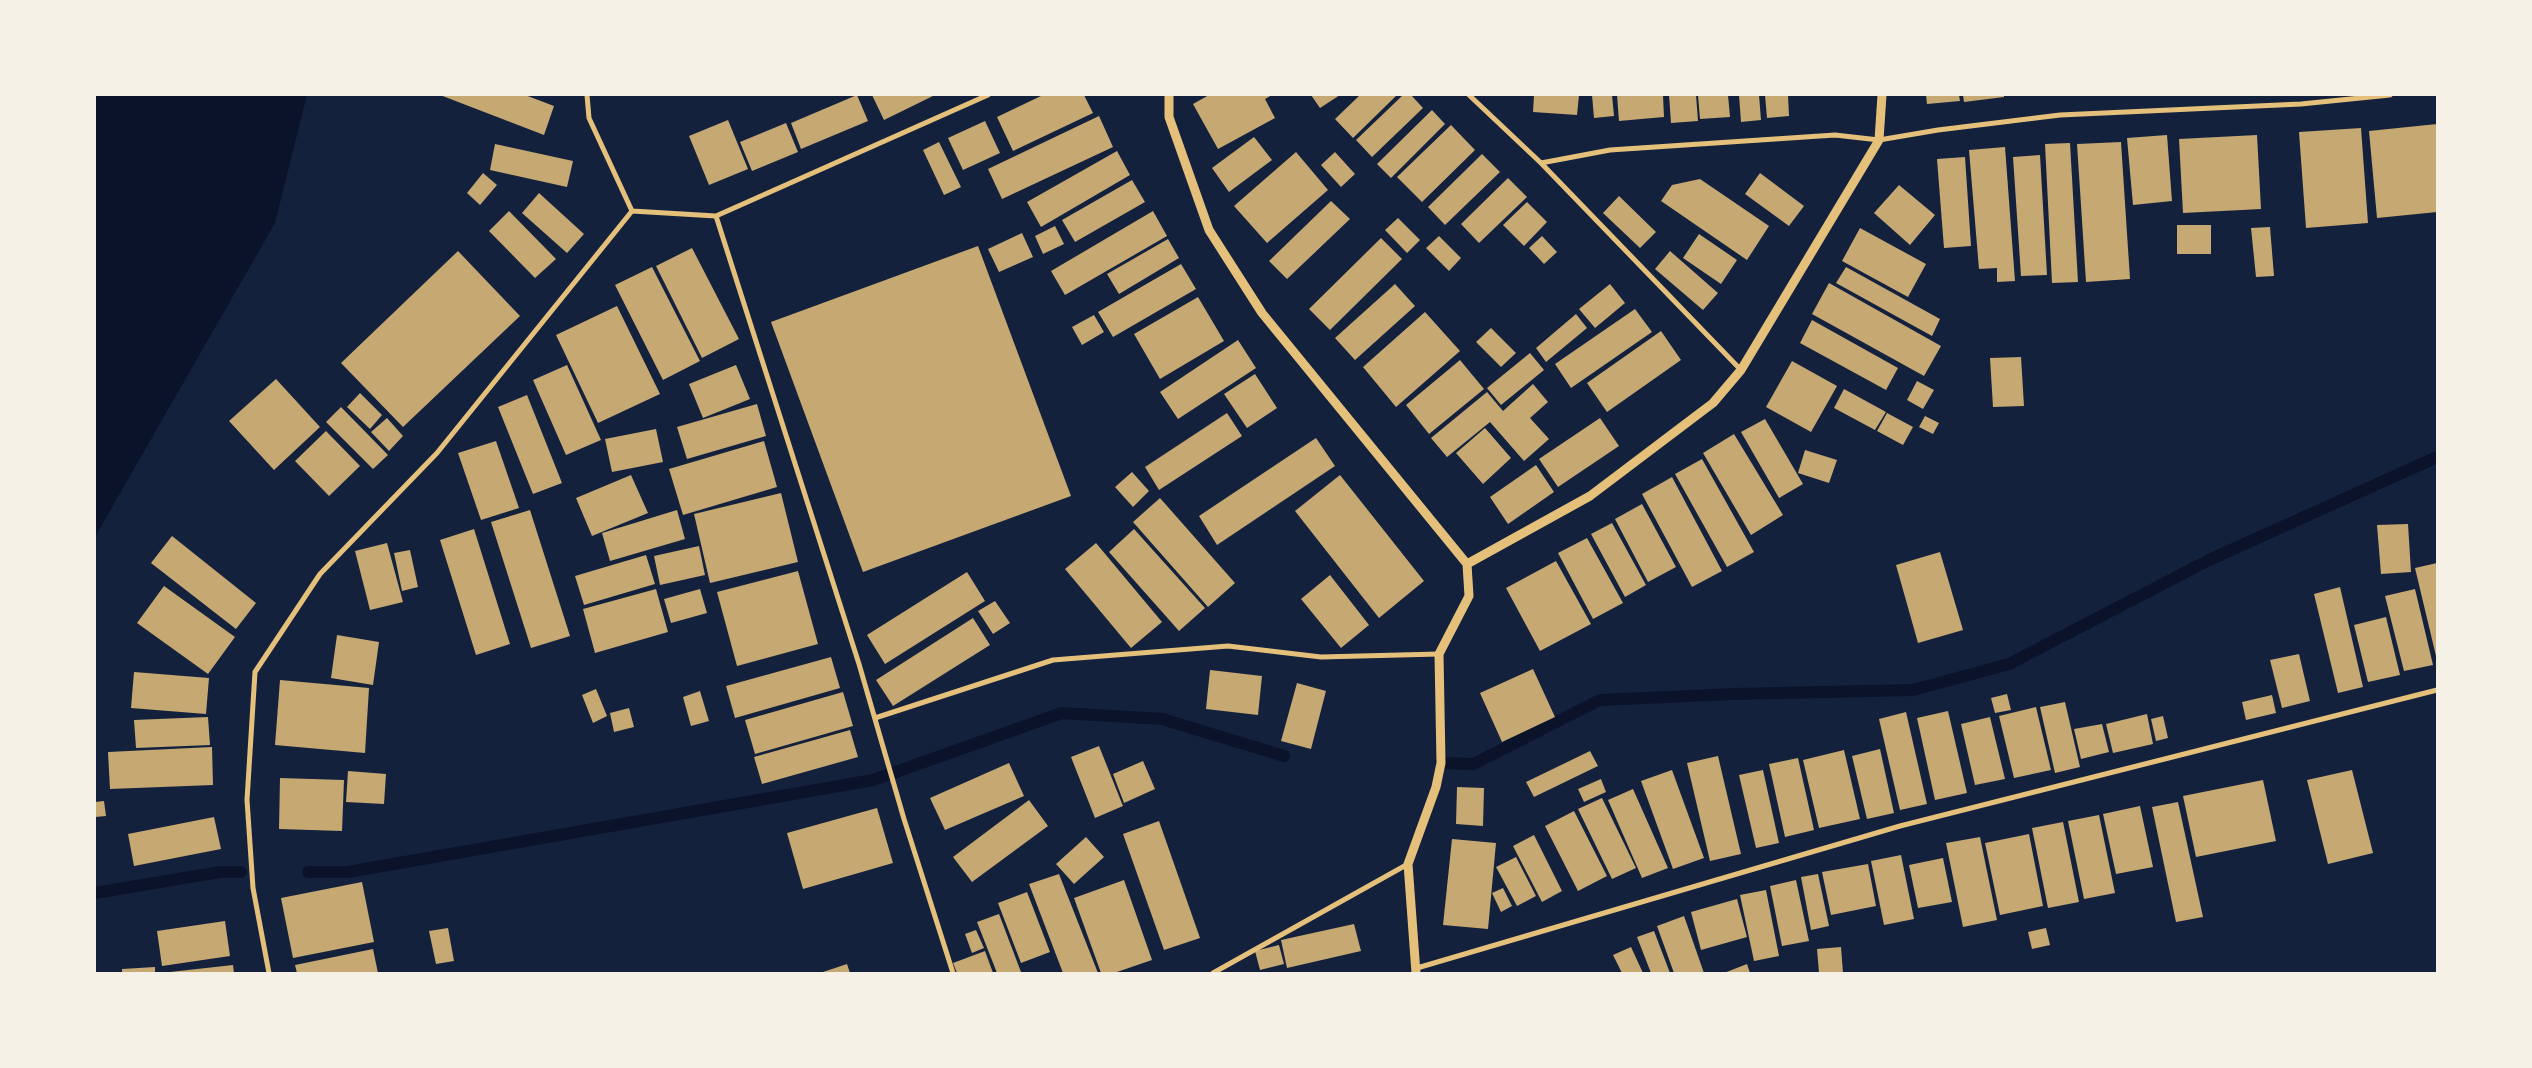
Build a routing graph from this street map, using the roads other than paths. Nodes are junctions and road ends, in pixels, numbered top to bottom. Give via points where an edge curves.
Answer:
1 (587, 95) edge
2 (988, 95) edge
3 (1169, 95) edge
4 (1470, 95) edge
5 (1882, 95) edge
6 (2390, 95) edge
7 (1879, 140) junction
8 (1541, 163) junction
9 (632, 212) junction
10 (716, 216) junction
11 (1741, 370) junction
12 (1467, 564) junction
13 (1439, 654) junction
14 (2437, 690) edge
15 (875, 718) junction
16 (1408, 864) junction
17 (1417, 971) edge
18 (269, 973) edge
19 (953, 973) edge
20 (1213, 973) edge

1 - 9 street via 589,118
2 - 10 street
3 - 12 street via 1169,117 1210,230 1262,313
4 - 8 street
5 - 7 street
6 - 7 street via 2301,104 2060,115
7 - 8 street via 1835,135 1610,150
7 - 11 street
8 - 11 street
9 - 10 street
9 - 18 street via 437,453 320,574 255,672 247,800 253,888
10 - 15 street
11 - 12 street via 1713,403 1590,496
12 - 13 street via 1469,596
13 - 15 street via 1321,657 1228,646 1053,660
13 - 16 street via 1441,763 1436,787
14 - 17 street via 1900,826
15 - 19 street
16 - 17 street
16 - 20 street

